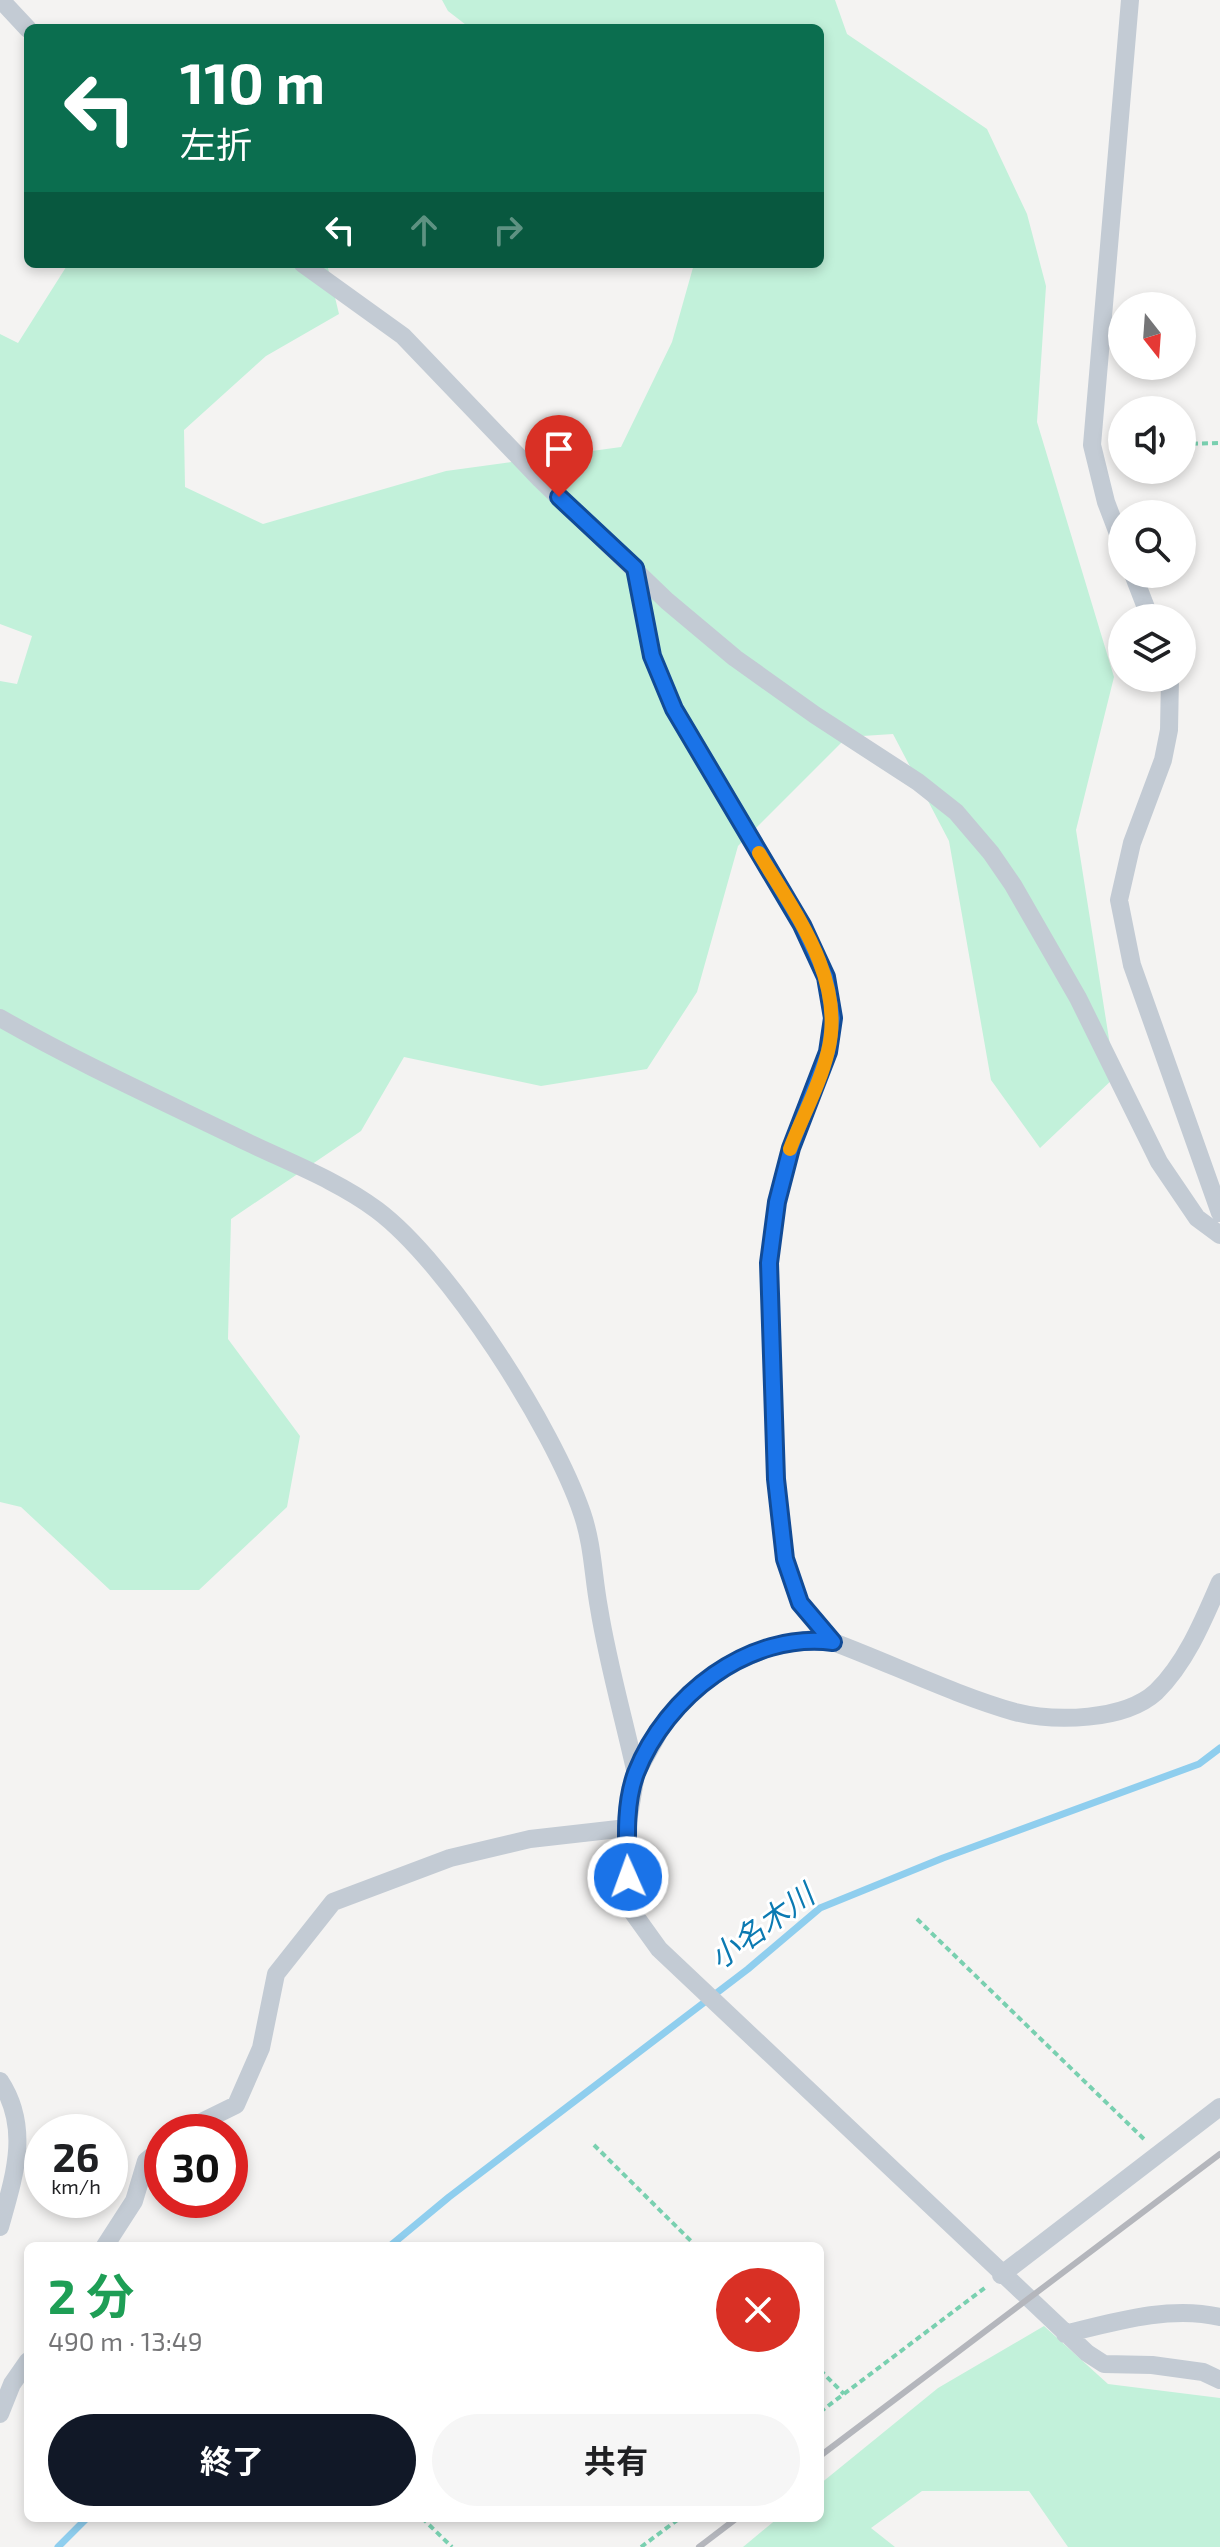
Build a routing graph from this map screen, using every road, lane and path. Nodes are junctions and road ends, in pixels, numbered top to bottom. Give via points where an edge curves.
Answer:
1 (1, 0) edge
2 (1130, 0) edge
3 (24, 25) edge
4 (309, 268) edge
5 (1220, 443) edge
6 (1196, 444) edge
7 (1108, 507) edge
8 (635, 568) junction
9 (1170, 692) edge
10 (0, 1018) edge
11 (1220, 1213) edge
12 (1220, 1235) edge
13 (1220, 1582) edge
14 (833, 1642) junction
15 (636, 1774) junction
16 (627, 1828) junction
17 (917, 1919) dead end
18 (0, 2081) edge
19 (1220, 2107) edge
20 (218, 2114) edge
21 (594, 2145) dead end
22 (1159, 2154) junction
23 (144, 2168) edge
24 (0, 2227) edge
25 (108, 2242) edge
26 (692, 2242) edge
27 (1001, 2275) junction
28 (1220, 2317) edge
29 (1065, 2334) junction
30 (24, 2367) edge
31 (824, 2374) edge
32 (1220, 2380) edge
33 (844, 2394) junction
34 (824, 2409) edge
35 (0, 2414) edge
36 (426, 2522) edge
37 (675, 2522) edge
38 (452, 2547) edge
39 (641, 2547) edge

1 - 3 street
2 - 7 street via 1092,445
4 - 8 street via 403,336 540,479
5 - 6 path
8 - 12 street via 735,658 956,812 1013,885 1078,998 1159,1162 1197,1218
8 - 14 street via 652,656 674,709 802,925 826,977 833,1018 828,1052 791,1148 769,1263 776,1479 785,1559 800,1603
9 - 11 street via 1163,760 1132,843 1119,900 1132,965
10 - 15 street via 377,1210 426,1259 494,1349 563,1465 593,1554 598,1608
13 - 14 street via 1188,1650 1155,1693 1110,1713 1056,1717 1016,1712
14 - 15 street via 812,1639 773,1646 732,1663 667,1718
15 - 16 street
16 - 20 street via 530,1839 450,1858 333,1902 276,1974 261,2048 236,2105
16 - 27 street via 631,1910 659,1949
17 - 22 path
18 - 24 street via 17,2123 18,2162
19 - 22 street
21 - 26 path
22 - 27 street
23 - 25 street via 134,2201
27 - 29 street
27 - 33 path
28 - 29 street via 1157,2315
29 - 32 street via 1104,2364 1203,2372
30 - 35 street
31 - 33 path
33 - 34 path
36 - 38 path
37 - 39 path

